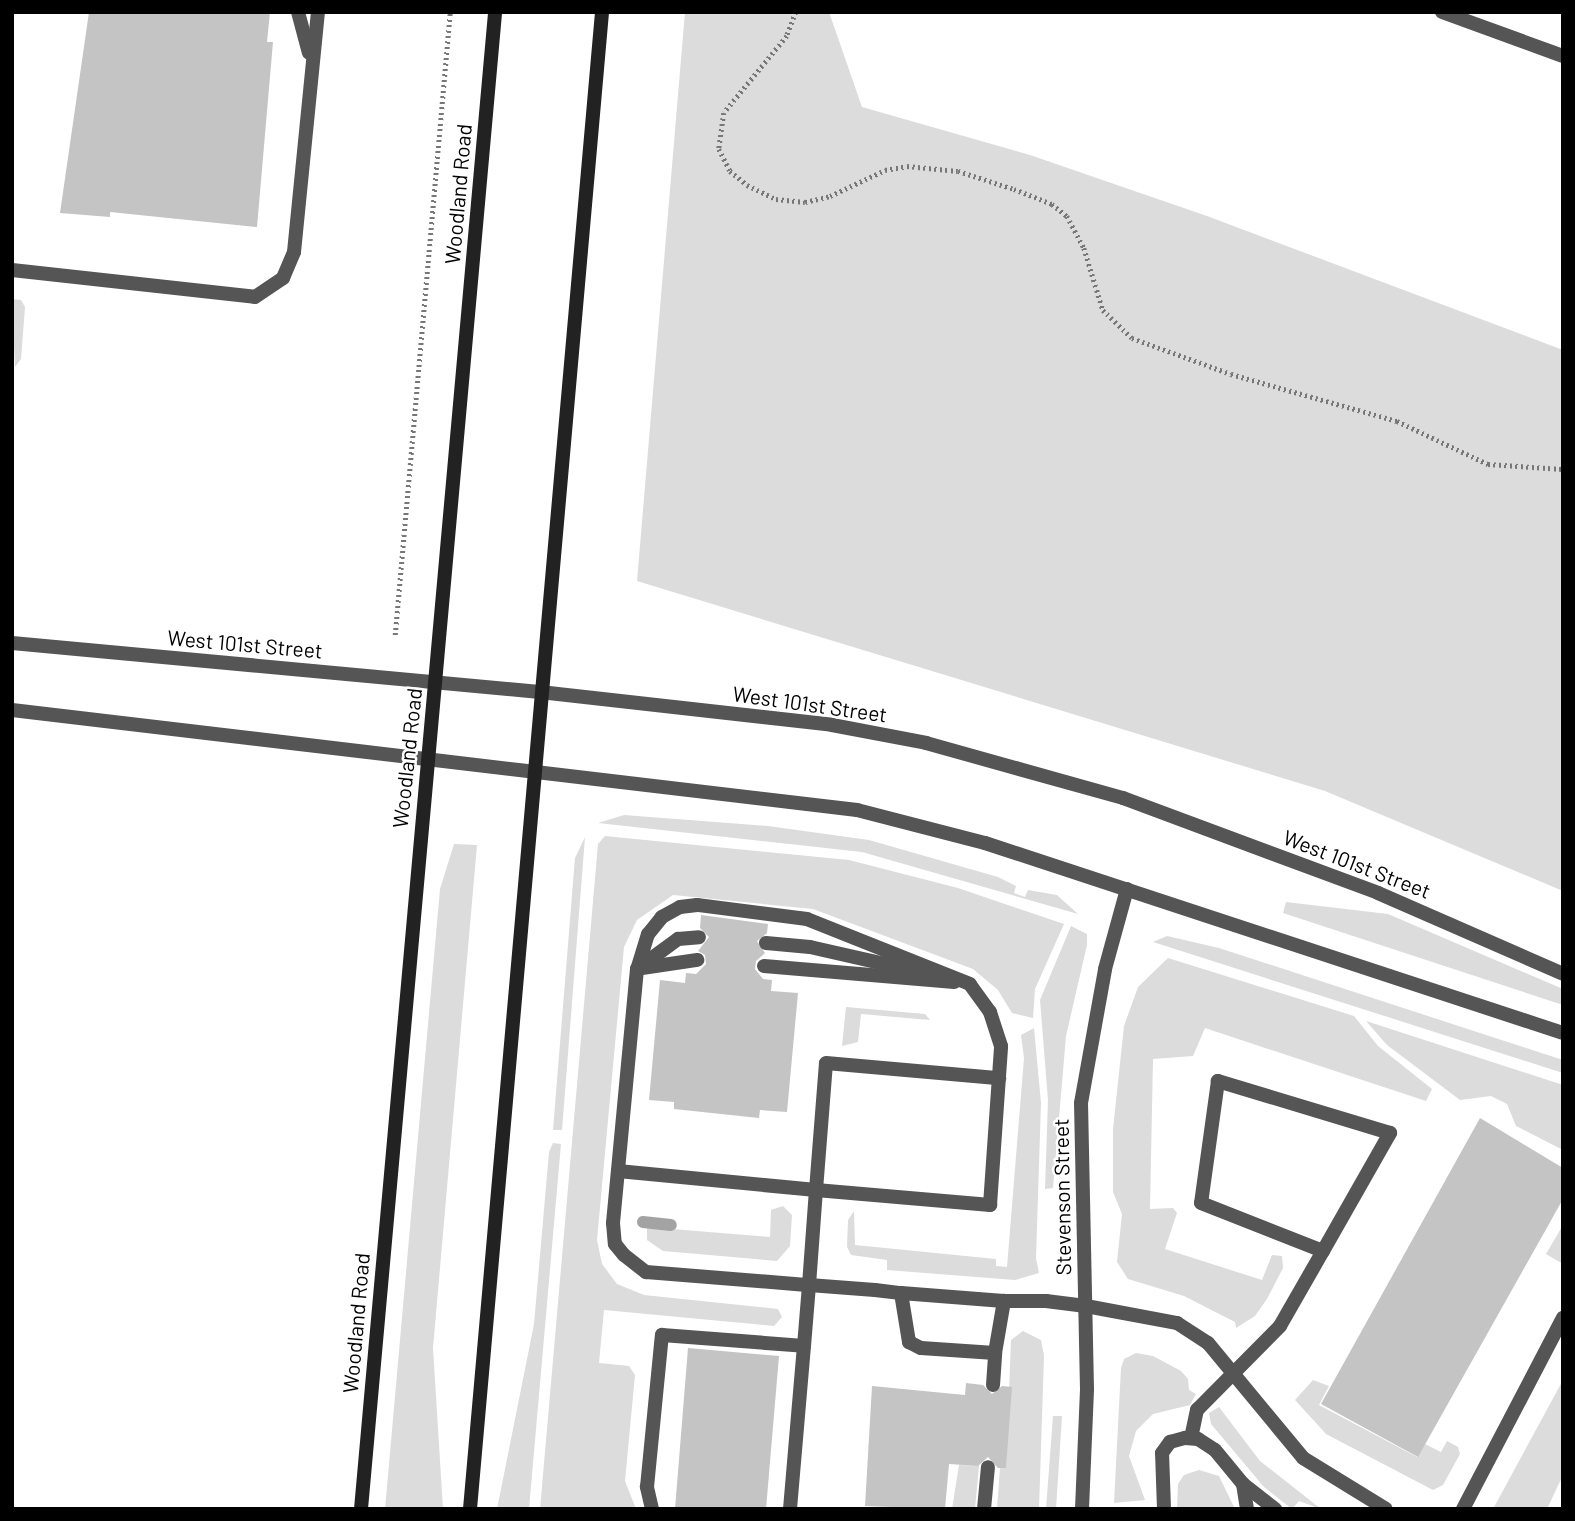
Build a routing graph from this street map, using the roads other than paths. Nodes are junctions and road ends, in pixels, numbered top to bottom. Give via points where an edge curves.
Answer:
1 (298, 12) edge
2 (317, 12) edge
3 (495, 12) edge
4 (602, 12) edge
5 (1443, 12) edge
6 (1563, 56) edge
7 (312, 68) junction
8 (12, 270) edge
9 (12, 643) edge
10 (436, 682) junction
11 (540, 692) junction
12 (12, 710) edge
13 (426, 759) junction
14 (533, 772) junction
15 (1127, 889) junction
16 (699, 937) dead end
17 (766, 943) dead end
18 (697, 960) dead end
19 (764, 966) dead end
20 (637, 969) junction
21 (1563, 974) edge
22 (970, 984) junction
23 (1563, 1032) edge
24 (999, 1078) junction
25 (618, 1171) junction
26 (816, 1190) junction
27 (1323, 1251) junction
28 (809, 1285) junction
29 (901, 1293) junction
30 (1004, 1301) junction
31 (1086, 1306) junction
32 (1563, 1318) edge
33 (804, 1346) junction
34 (995, 1353) junction
35 (1234, 1374) junction
36 (993, 1385) dead end
37 (1191, 1438) junction
38 (988, 1467) dead end
39 (1243, 1485) junction
40 (361, 1509) edge
41 (470, 1509) edge
42 (652, 1509) edge
43 (790, 1509) edge
44 (984, 1509) edge
45 (1082, 1509) edge
46 (1164, 1509) edge
47 (1247, 1509) edge
48 (1275, 1509) edge
49 (1386, 1509) edge
50 (1463, 1509) edge

1 - 7 street
2 - 7 street
3 - 10 main road, Woodland Road
4 - 11 main road
5 - 6 street
7 - 8 street via 295,252 283,278 255,296
9 - 10 street, West 101st Street
10 - 11 street, West 101st Street
10 - 13 main road, Woodland Road
11 - 14 main road
11 - 21 street, West 101st Street via 832,725 926,743 1123,798 1378,893
12 - 13 street
13 - 14 street
13 - 40 main road, Woodland Road
14 - 15 street via 857,810 918,823
14 - 41 main road
15 - 23 street
15 - 31 street, Stevenson Street via 1103,982 1081,1103
16 - 20 street via 678,939
17 - 22 street via 810,947
18 - 20 street
19 - 22 street
20 - 22 street via 648,934 662,917 680,907 697,905 807,919
20 - 25 street
22 - 24 street via 990,1012 1001,1046
24 - 26 street via 827,1063
24 - 26 street via 990,1205
25 - 26 street
25 - 28 street via 615,1244 646,1272
26 - 28 street
27 - 27 street via 1390,1133 1218,1081 1201,1203
27 - 35 street via 1280,1326
28 - 29 street
28 - 33 street
29 - 30 street
29 - 34 street via 909,1342 921,1348
30 - 31 street
30 - 34 street
31 - 35 street via 1177,1323 1208,1343
31 - 45 street, Stevenson Street
32 - 50 street
33 - 42 street via 662,1335 647,1487
33 - 43 street
34 - 36 street
35 - 37 street via 1197,1410
35 - 49 street via 1303,1458
37 - 39 street via 1215,1450
37 - 46 street via 1170,1442 1162,1453
38 - 44 street
39 - 47 street
39 - 48 street

